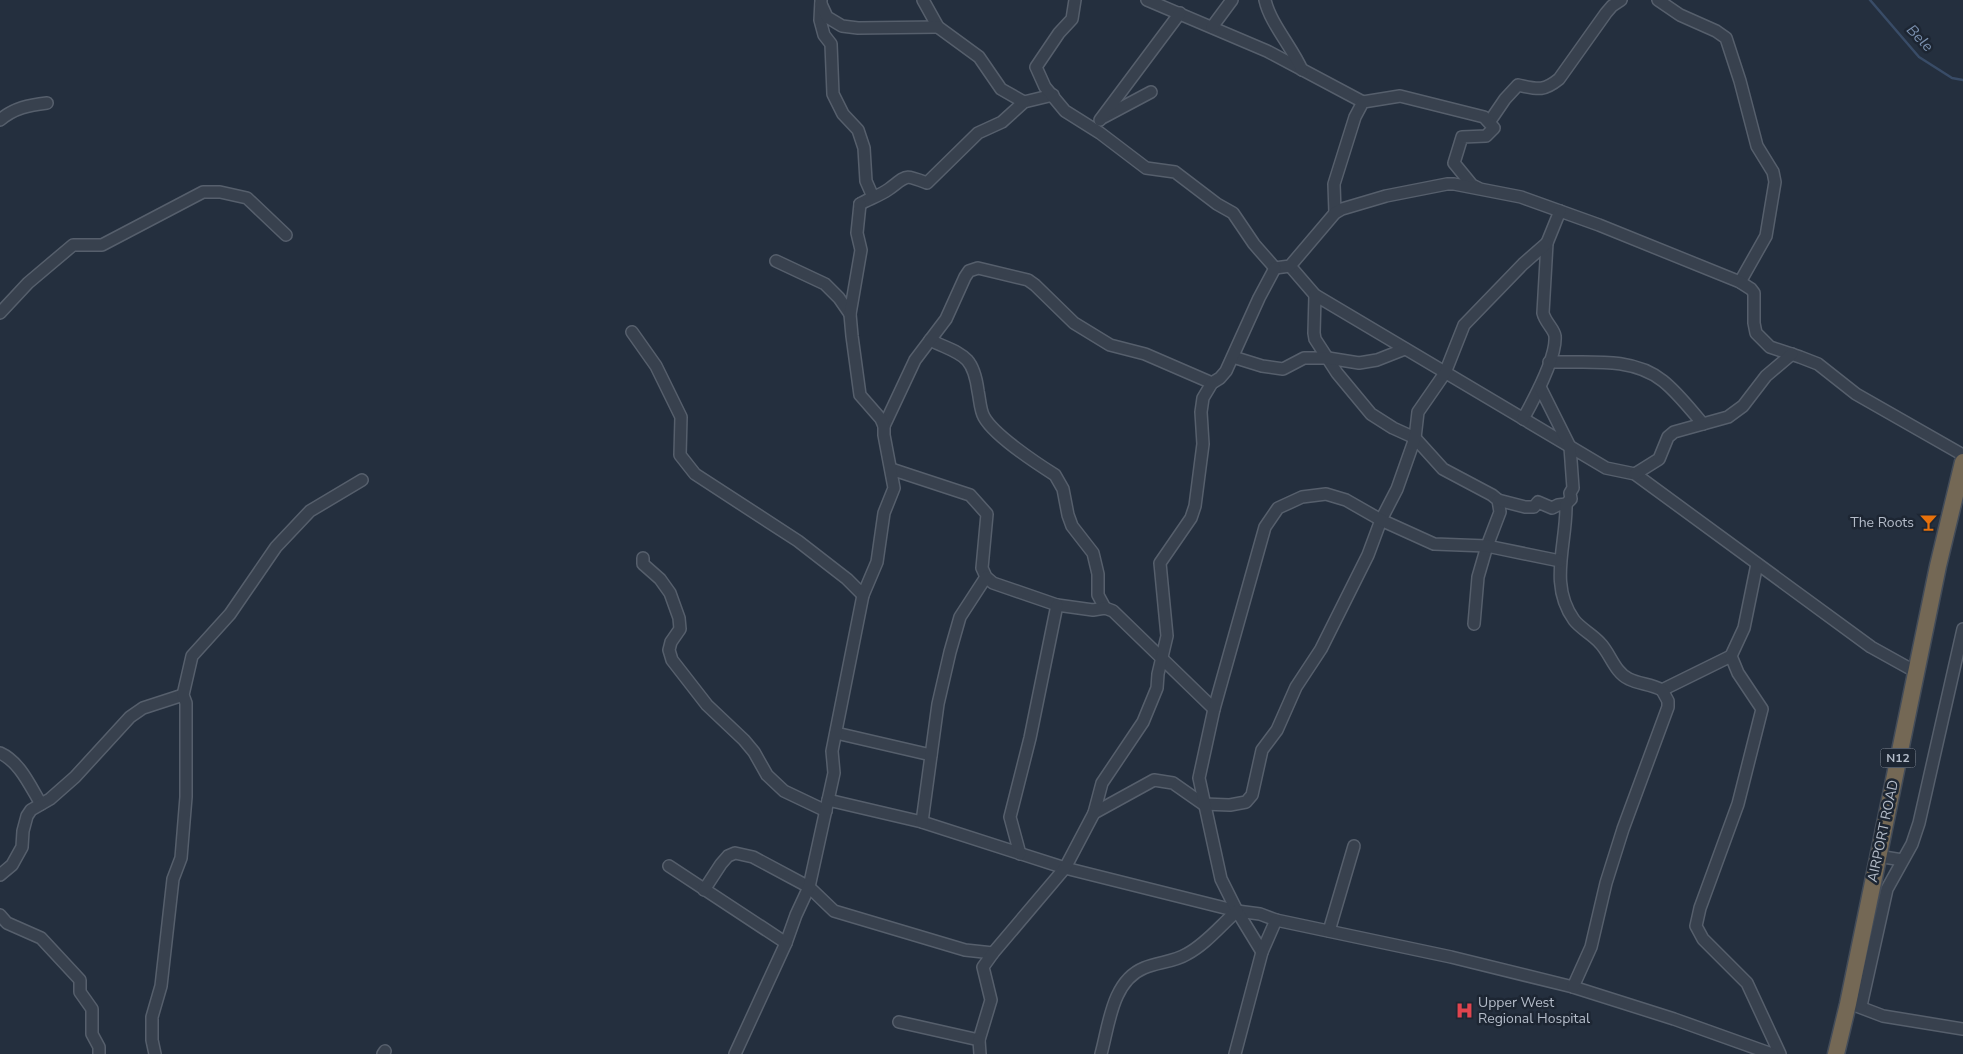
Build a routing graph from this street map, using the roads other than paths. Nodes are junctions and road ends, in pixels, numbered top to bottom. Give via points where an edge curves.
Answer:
1 (923, 0) edge
2 (1075, 0) edge
3 (1147, 0) edge
4 (1232, 0) edge
5 (1265, 0) edge
6 (1621, 0) edge
7 (1658, 0) edge
8 (821, 1) edge
9 (1180, 13) junction
10 (1212, 27) junction
11 (938, 28) junction
12 (1302, 70) junction
13 (1151, 92) dead end
14 (1053, 95) junction
15 (1024, 102) junction
16 (1362, 102) junction
17 (47, 103) dead end
18 (0, 120) edge
19 (1100, 120) junction
20 (1490, 121) junction
21 (1090, 127) junction
22 (1479, 189) junction
23 (860, 204) junction
24 (1560, 211) junction
25 (1335, 214) junction
26 (286, 235) dead end
27 (1547, 243) junction
28 (776, 261) dead end
29 (1290, 266) junction
30 (1275, 268) junction
31 (1740, 282) junction
32 (1315, 295) junction
33 (0, 313) edge
34 (850, 314) junction
35 (632, 332) dead end
36 (930, 340) junction
37 (1405, 349) junction
38 (1792, 354) junction
39 (1233, 357) junction
40 (1328, 358) junction
41 (1549, 362) junction
42 (1445, 373) junction
43 (1212, 383) junction
44 (1540, 387) junction
45 (1523, 419) junction
46 (1703, 424) junction
47 (884, 426) junction
48 (1415, 438) junction
49 (1570, 447) junction
50 (1963, 455) edge
51 (1963, 462) edge
52 (891, 469) junction
53 (1635, 474) junction
54 (362, 480) dead end
55 (1498, 500) junction
56 (1566, 504) junction
57 (1381, 520) junction
58 (1487, 546) junction
59 (643, 558) dead end
60 (1560, 561) junction
61 (1757, 564) junction
62 (986, 577) junction
63 (863, 595) junction
64 (1057, 605) junction
65 (1105, 608) junction
66 (1474, 624) dead end
67 (1963, 629) edge
68 (1731, 656) junction
69 (1162, 658) junction
70 (1916, 672) junction
71 (1662, 690) junction
72 (183, 695) junction
73 (1214, 709) junction
74 (836, 733) junction
75 (0, 753) edge
76 (931, 755) junction
77 (41, 804) junction
78 (1203, 804) junction
79 (827, 806) junction
80 (1094, 814) junction
81 (922, 822) junction
82 (1354, 846) dead end
83 (1020, 854) junction
84 (1878, 856) junction
85 (1902, 860) junction
86 (669, 866) dead end
87 (1065, 868) junction
88 (0, 876) edge
89 (809, 887) junction
90 (704, 890) junction
91 (1237, 911) junction
92 (0, 915) edge
93 (1276, 920) junction
94 (1329, 931) junction
95 (786, 943) junction
96 (993, 952) junction
97 (1262, 952) junction
98 (1573, 987) junction
99 (1854, 1005) junction
100 (899, 1022) dead end
101 (1963, 1029) edge
102 (979, 1040) junction
103 (99, 1054) edge
104 (155, 1054) edge
105 (735, 1054) edge
106 (980, 1054) edge
107 (1101, 1054) edge
108 (1235, 1054) edge
109 (1772, 1054) edge
110 (1780, 1054) edge
111 (1836, 1054) edge

1 - 11 street
2 - 14 street via 1072,19 1036,67 1045,87
3 - 9 street
4 - 10 street
5 - 12 street
6 - 20 street via 1606,13 1559,79 1541,90 1518,85
7 - 31 street via 1726,38 1757,146 1773,172 1775,182 1766,236
8 - 11 street via 827,17 842,26
8 - 23 street via 820,20 824,35 832,44 833,94 843,114 858,130 864,148 866,181 873,197
9 - 10 street
9 - 19 street
10 - 12 street
11 - 15 street via 979,57 1001,89
12 - 16 street
13 - 19 street
14 - 15 street
14 - 21 street via 1064,111
15 - 23 street via 1002,122 978,133 928,183 908,177 898,180 888,190
16 - 20 street via 1400,96
16 - 25 street via 1334,184
17 - 18 street via 26,105
19 - 21 street
20 - 22 street via 1494,128 1486,136 1462,137 1454,163
21 - 30 street via 1146,168 1175,172 1234,213
22 - 24 street via 1520,197
22 - 25 street via 1447,184 1386,196
23 - 34 street via 857,233 861,250
24 - 27 street
24 - 31 street
25 - 29 street
26 - 33 street via 247,198 203,192 107,243 73,245 28,282
27 - 41 street via 1543,313 1555,334
27 - 42 street via 1464,325
28 - 34 street via 825,284
29 - 30 street
29 - 32 street
30 - 39 street
31 - 38 street via 1754,293 1756,333 1770,347
32 - 37 street
32 - 40 street via 1314,336
34 - 47 street via 860,395
35 - 63 street via 656,366 681,417 680,455 695,474 798,541
36 - 43 street via 946,319 969,271 987,269 1028,280 1074,323 1110,345 1145,354
36 - 47 street via 915,360
36 - 65 street via 965,357 973,366 983,415 990,427 1060,481 1072,526 1093,553 1098,595
37 - 40 street via 1359,363
37 - 42 street
38 - 46 street via 1766,376 1736,412
38 - 50 street via 1818,364 1856,394
39 - 40 street via 1283,369 1304,358
39 - 43 street via 1226,371
40 - 48 street via 1371,414
41 - 44 street
41 - 46 street via 1623,364 1652,374
42 - 45 street
42 - 48 street via 1418,412
43 - 69 street via 1202,398 1203,444 1195,506 1191,518 1160,562 1167,636
44 - 45 street
44 - 49 street
45 - 49 street
46 - 53 street via 1670,434 1659,459
47 - 52 street
48 - 55 street via 1444,469
48 - 57 street via 1397,489
49 - 53 street via 1606,468
49 - 56 street via 1573,488
51 - 70 highway, AIRPORT ROAD / N12
52 - 62 street via 970,495 979,504 987,514 982,568
52 - 63 street via 894,488 884,513 877,562
53 - 61 street
54 - 72 street via 310,511 276,547 230,614 192,656
55 - 56 street via 1534,508 1538,502 1552,508
55 - 58 street via 1500,512
56 - 60 street
57 - 58 street via 1434,544
57 - 73 street via 1346,500 1326,494 1302,497 1278,508 1265,527
57 - 78 street via 1368,555 1321,649 1262,750 1252,795 1246,802 1230,805
58 - 60 street
58 - 66 street via 1478,577
59 - 79 street via 644,564 670,593 679,618 680,629 669,650 672,660 707,705 754,752 767,775 784,791
60 - 71 street via 1562,598 1575,622 1601,643 1625,677
61 - 68 street via 1744,628
61 - 70 street via 1870,648
62 - 64 street via 993,583
62 - 76 street via 960,617 938,704
63 - 74 street
64 - 65 street via 1093,610
64 - 83 street via 1010,817
65 - 69 street via 1113,611
67 - 85 street via 1919,823
68 - 71 street
68 - 110 street via 1738,674 1762,709 1738,804 1696,926 1703,939 1747,983
69 - 73 street
69 - 80 street via 1157,688 1143,722 1102,783
70 - 84 highway, AIRPORT ROAD / N12
71 - 98 street via 1668,707 1623,829 1606,882 1591,947
72 - 77 street via 143,708 130,717 75,777
72 - 104 street via 186,703 181,858 173,879 161,986 152,1017
73 - 78 street via 1199,778
74 - 76 street
74 - 79 street via 832,751 834,773
75 - 77 street via 9,757 18,768
76 - 81 street
77 - 88 street via 27,816 22,847 12,865
78 - 80 street via 1173,783 1154,780
78 - 91 street via 1221,879
79 - 81 street
79 - 89 street
80 - 87 street
81 - 83 street
82 - 94 street
83 - 87 street
84 - 85 street
84 - 99 highway, AIRPORT ROAD / N12
85 - 99 street via 1887,889
86 - 90 street
87 - 91 street
87 - 96 street
89 - 90 street via 753,857 735,852 721,864
89 - 95 street
89 - 96 street via 834,911 965,950
90 - 95 street
91 - 93 street
91 - 97 street
91 - 107 street via 1187,955 1136,971 1127,980 1114,1004
92 - 103 street via 7,923 41,938 80,980 80,992 92,1008 92,1034
93 - 94 street
93 - 97 street
94 - 98 street
95 - 105 street
96 - 102 street via 983,967 991,1000
97 - 108 street
98 - 109 street
99 - 101 street via 1883,1016
99 - 111 highway, AIRPORT ROAD / N12
100 - 102 street
102 - 106 street

